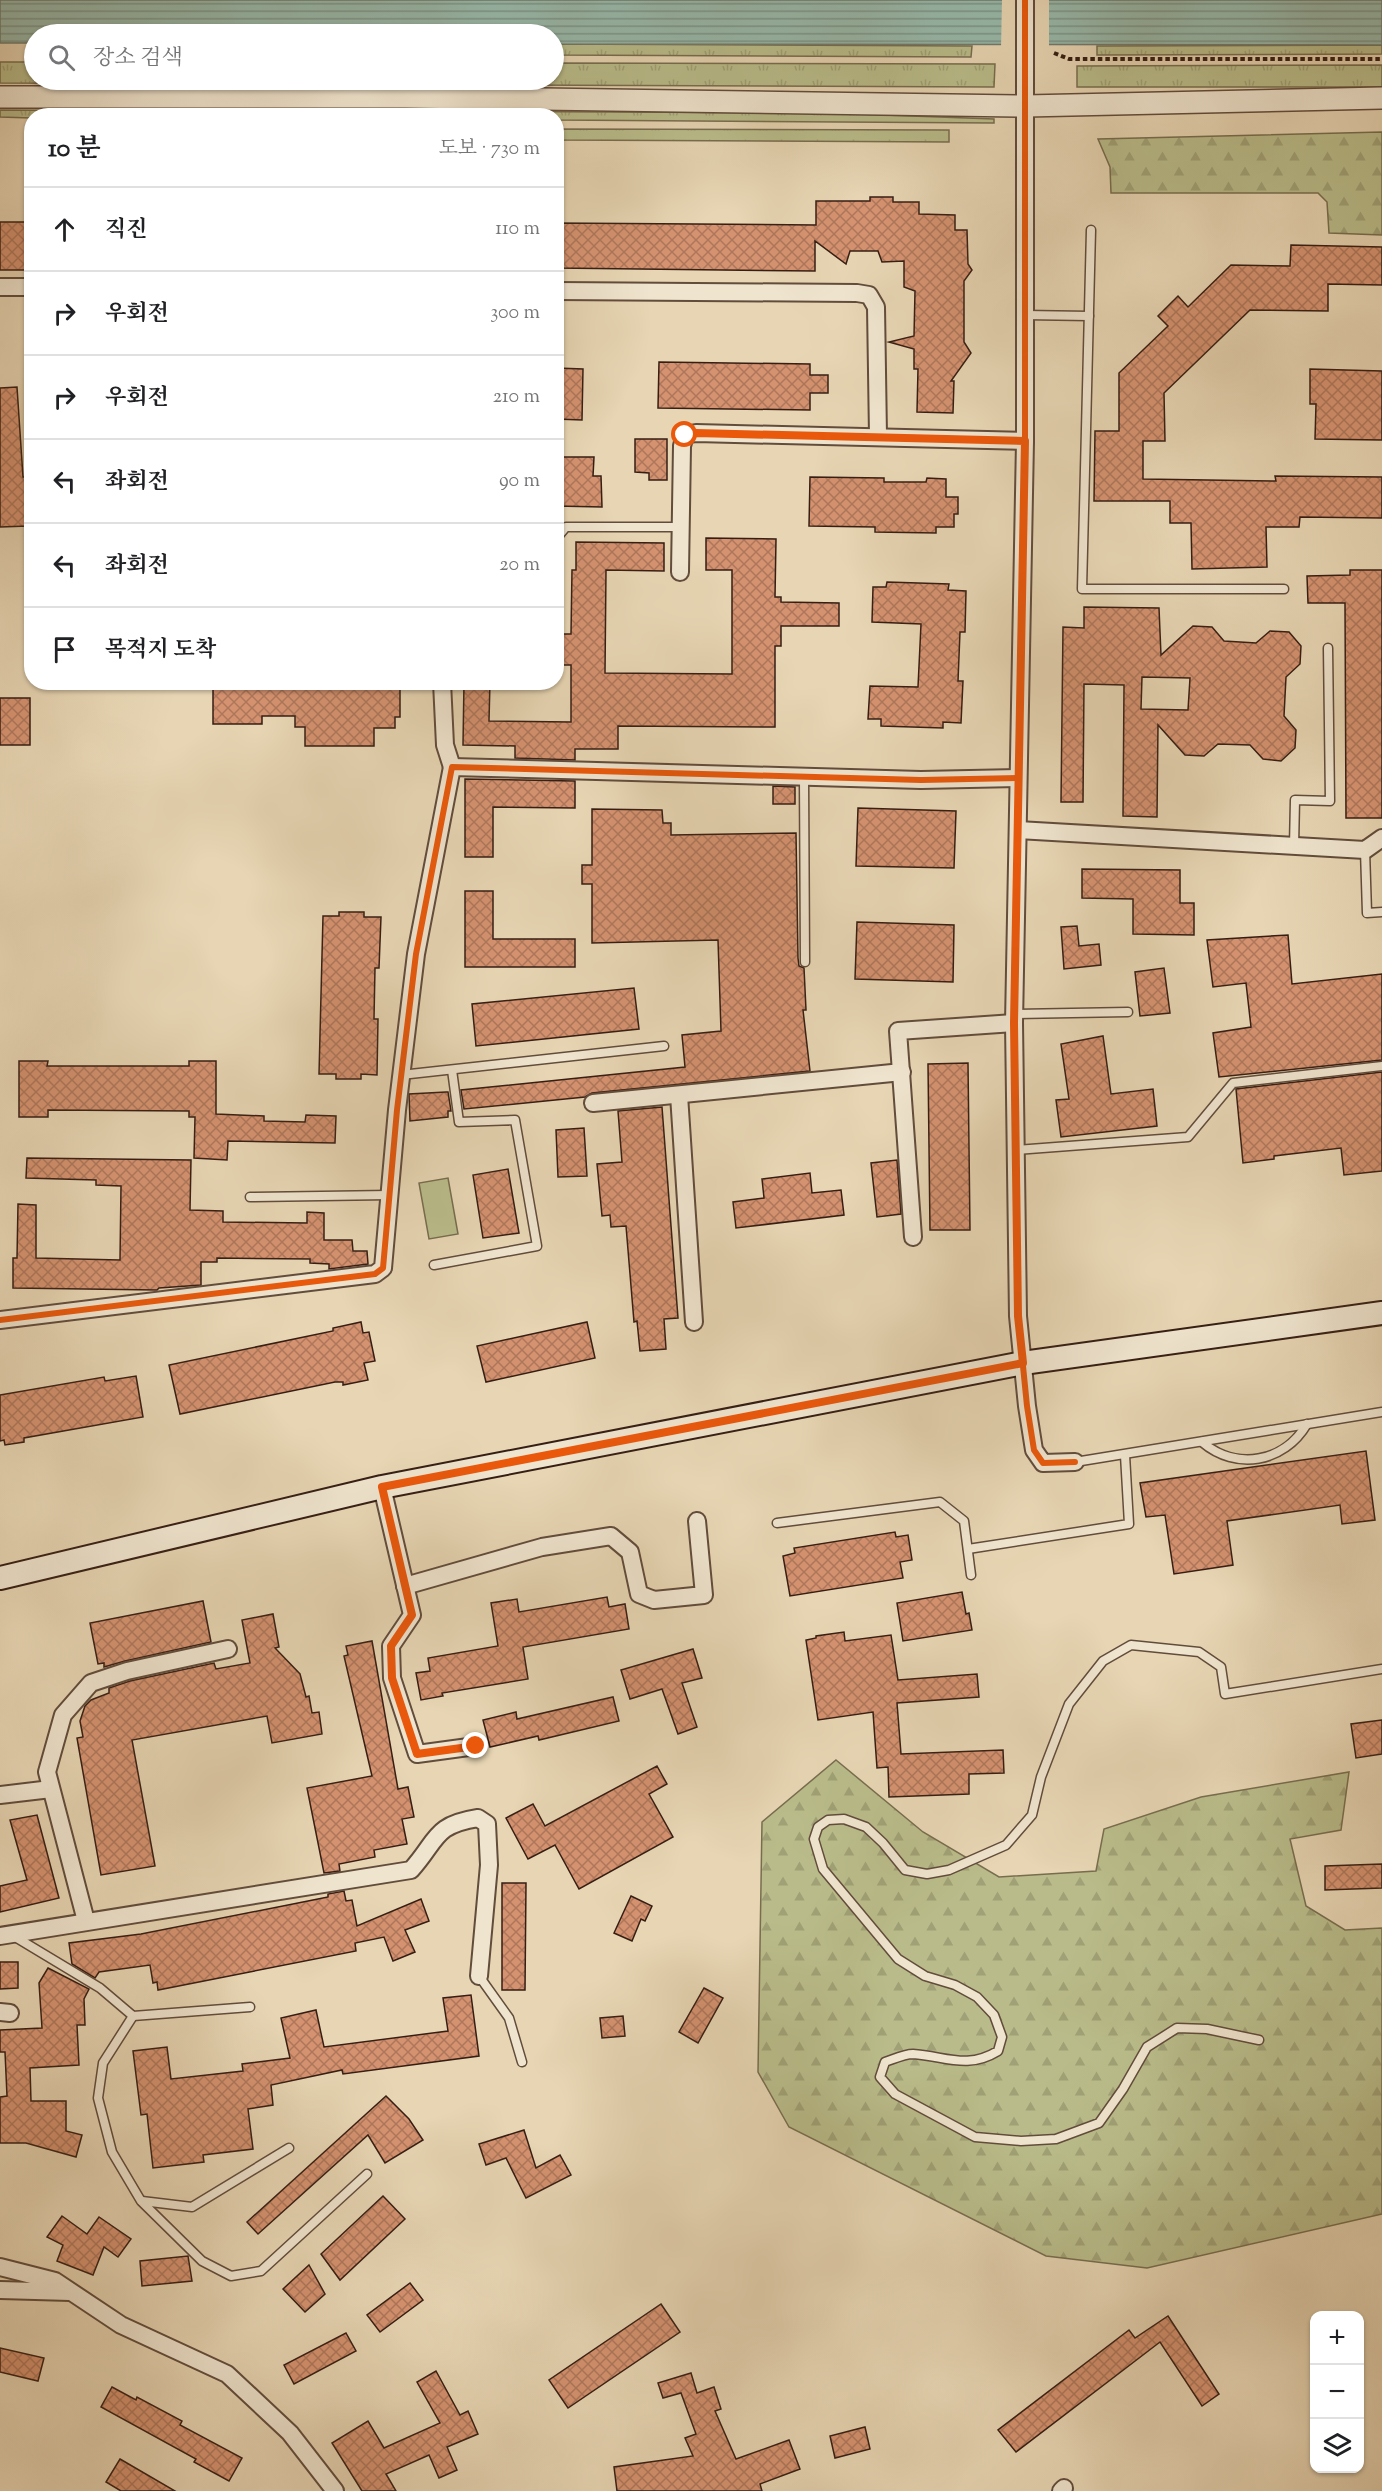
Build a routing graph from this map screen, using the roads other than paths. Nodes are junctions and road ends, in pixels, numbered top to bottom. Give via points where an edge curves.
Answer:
1 (1025, 0) edge
2 (0, 97) edge
3 (1382, 98) edge
4 (1026, 106) junction
5 (1091, 230) dead end
6 (0, 287) edge
7 (24, 287) edge
8 (564, 291) edge
9 (1025, 315) junction
10 (1089, 316) junction
11 (878, 436) junction
12 (1025, 441) junction
13 (680, 527) junction
14 (564, 529) edge
15 (680, 572) dead end
16 (1284, 590) dead end
17 (1328, 648) dead end
18 (443, 690) edge
19 (452, 767) junction
20 (804, 777) junction
21 (1018, 778) junction
22 (1018, 830) junction
23 (1382, 838) edge
24 (1294, 846) junction
25 (1365, 850) junction
26 (1382, 912) edge
27 (805, 962) dead end
28 (1128, 1012) dead end
29 (1015, 1019) junction
30 (664, 1046) dead end
31 (1382, 1066) edge
32 (452, 1070) junction
33 (902, 1072) junction
34 (401, 1075) junction
35 (679, 1095) junction
36 (593, 1103) dead end
37 (1016, 1150) junction
38 (390, 1195) junction
39 (250, 1197) dead end
40 (914, 1237) dead end
41 (434, 1265) dead end
42 (1382, 1313) edge
43 (0, 1320) edge
44 (694, 1322) dead end
45 (1023, 1363) junction
46 (1382, 1412) edge
47 (1307, 1424) junction
48 (1202, 1442) junction
49 (1125, 1455) junction
50 (1075, 1462) joint
51 (382, 1487) junction
52 (697, 1521) dead end
53 (777, 1523) dead end
54 (968, 1549) junction
55 (971, 1575) dead end
56 (0, 1578) edge
57 (405, 1586) junction
58 (228, 1649) dead end
59 (1382, 1669) edge
60 (476, 1746) dead end
61 (51, 1789) junction
62 (0, 1795) edge
63 (86, 1921) junction
64 (6, 1936) edge
65 (479, 1976) joint
66 (250, 2007) dead end
67 (133, 2016) junction
68 (1259, 2040) dead end
69 (522, 2062) dead end
70 (289, 2148) dead end
71 (367, 2174) dead end
72 (141, 2201) junction
73 (0, 2267) edge
74 (0, 2290) edge
75 (71, 2292) junction
76 (335, 2491) edge

1 - 4 street
2 - 4 street via 405,97
3 - 4 street
4 - 9 street
5 - 10 lane
6 - 7 street
8 - 11 street via 869,296 876,307
9 - 10 lane
9 - 12 street
10 - 16 lane via 1082,589
11 - 12 street
11 - 13 street via 685,435
12 - 21 street
13 - 14 lane
13 - 15 street
17 - 24 lane via 1330,801 1295,800
18 - 19 street via 446,745
19 - 20 street
19 - 34 street via 416,954
20 - 21 street
20 - 27 lane
21 - 22 street
22 - 24 street
22 - 29 street
23 - 25 street
24 - 25 street
25 - 26 lane via 1367,913
28 - 29 lane
29 - 33 street via 898,1031
29 - 37 street
30 - 32 lane
31 - 37 lane via 1233,1083 1188,1137
32 - 34 lane
32 - 41 lane via 459,1122 515,1120 537,1246
33 - 35 street
33 - 40 street
34 - 38 street
35 - 36 street
35 - 44 street
37 - 45 street via 1018,1316
38 - 39 lane
38 - 43 street via 383,1268 375,1274
42 - 45 main road
45 - 50 street via 1034,1450 1043,1463
45 - 51 main road
46 - 47 lane
47 - 48 lane
47 - 48 lane via 1289,1447 1264,1458 1228,1456
48 - 49 lane
49 - 50 lane
49 - 54 lane via 1129,1524
51 - 56 main road
51 - 57 street
52 - 57 street via 704,1595 654,1600 639,1594 630,1552 611,1536 542,1547
53 - 54 lane via 940,1502 964,1521
54 - 55 lane
57 - 60 street via 412,1615 391,1646 392,1678 417,1754
58 - 61 street via 91,1683 63,1715 46,1772
59 - 68 lane via 1225,1694 1221,1667 1199,1652 1131,1645 1103,1661 1069,1704 1041,1777 1032,1815 1006,1845 949,1870 927,1874 905,1870 866,1827 844,1820 828,1820 818,1827 814,1839 824,1869 898,1959 925,1976 977,1997 994,2016 1002,2037 998,2052 983,2061 911,2054 885,2062 880,2077 895,2094 975,2137 1056,2139 1099,2123 1147,2047 1177,2028 1207,2029
61 - 62 street
61 - 63 street
63 - 64 street
63 - 65 street via 411,1870 438,1833 458,1821 478,1818 487,1824 489,1865
64 - 67 lane via 100,1988
65 - 69 lane via 509,2018
66 - 67 lane
67 - 72 lane via 103,2063 98,2098 112,2152
70 - 72 lane via 192,2207
71 - 72 lane via 261,2271 231,2276 202,2260
73 - 75 street via 55,2281
74 - 75 street
75 - 76 street via 121,2325 227,2374 290,2433

